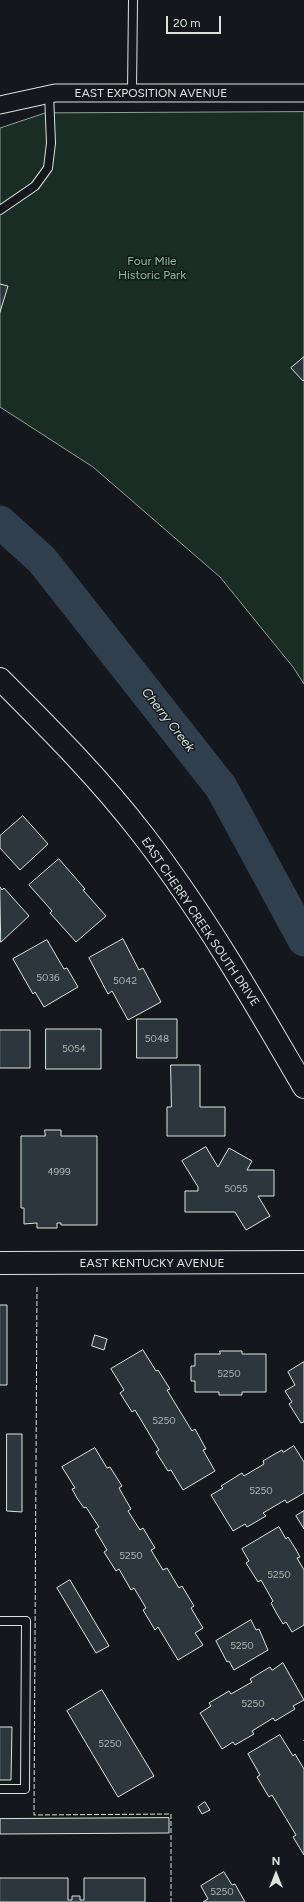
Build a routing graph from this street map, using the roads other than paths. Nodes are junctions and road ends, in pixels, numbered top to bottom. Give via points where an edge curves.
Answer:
1 (133, 0) edge
2 (132, 93) junction
3 (304, 93) edge
4 (49, 94) junction
5 (0, 105) edge
6 (0, 210) edge
7 (0, 679) edge
8 (303, 1086) edge
9 (304, 1262) edge
10 (0, 1263) edge
11 (0, 1621) edge
12 (0, 1789) edge

1 - 2 lane
2 - 3 street, EAST EXPOSITION AVENUE
2 - 4 street, EAST EXPOSITION AVENUE
4 - 5 street, EAST EXPOSITION AVENUE
4 - 6 lane via 48,168 35,186
7 - 8 main road, EAST CHERRY CREEK SOUTH DRIVE via 77,757 144,836 211,934
9 - 10 main road, EAST KENTUCKY AVENUE
11 - 12 lane via 26,1621 25,1789

